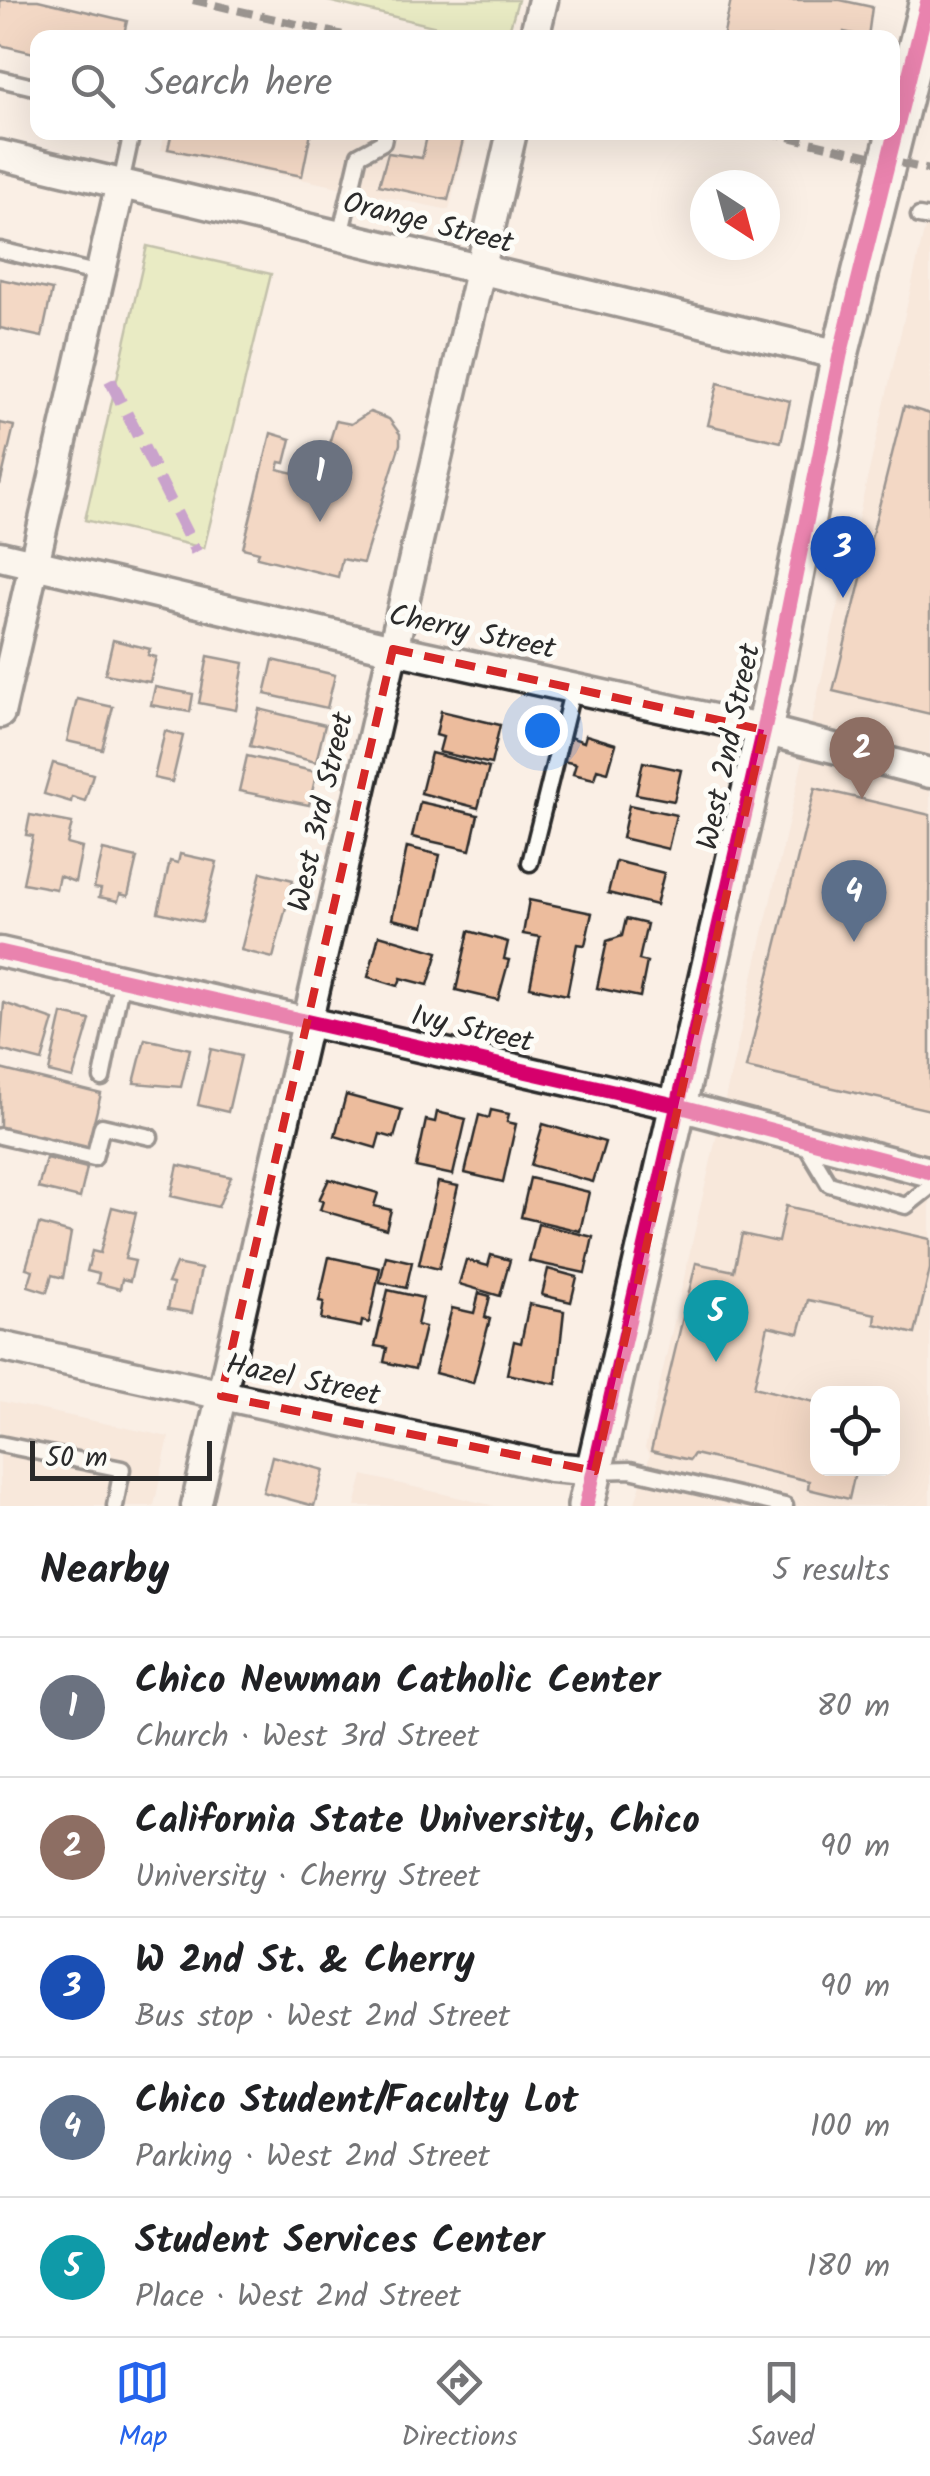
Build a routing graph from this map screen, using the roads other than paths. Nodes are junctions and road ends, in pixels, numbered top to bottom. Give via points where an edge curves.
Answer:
1 (543, 0) edge
2 (928, 0) edge
3 (536, 30) edge
4 (0, 79) edge
5 (30, 86) edge
6 (900, 113) edge
7 (130, 140) edge
8 (384, 140) edge
9 (510, 140) edge
10 (893, 140) edge
11 (0, 156) edge
12 (122, 183) junction
13 (340, 236) junction
14 (0, 250) edge
15 (480, 270) junction
16 (100, 274) junction
17 (840, 355) junction
18 (0, 556) edge
19 (34, 564) junction
20 (393, 649) junction
21 (573, 688) junction
22 (0, 713) edge
23 (764, 730) junction
24 (930, 773) edge
25 (530, 863) dead end
26 (0, 952) edge
27 (122, 980) junction
28 (307, 1021) junction
29 (102, 1078) dead end
30 (679, 1106) junction
31 (0, 1136) edge
32 (150, 1138) dead end
33 (802, 1138) junction
34 (930, 1172) edge
35 (930, 1186) edge
36 (1, 1353) edge
37 (221, 1396) junction
38 (0, 1444) edge
39 (595, 1470) junction
40 (115, 1506) edge
41 (196, 1506) edge
42 (586, 1506) edge
43 (785, 1506) edge

1 - 3 street
2 - 6 street, West 2nd Street
4 - 5 lane
7 - 12 lane
8 - 13 lane via 359,155
9 - 15 street, West 3rd Street
10 - 17 street, West 2nd Street
11 - 12 street, Orange Street
12 - 13 street, Orange Street
12 - 16 street
13 - 15 street, Orange Street
14 - 16 lane
15 - 17 street, Orange Street
15 - 20 street, West 3rd Street
16 - 19 street
17 - 23 street, West 2nd Street
18 - 19 street, Cherry Street
19 - 20 street, Cherry Street
19 - 22 street
20 - 21 street, Cherry Street
20 - 28 street, West 3rd Street
21 - 23 street, Cherry Street
21 - 25 lane
23 - 24 street, Cherry Street
23 - 30 street, West 2nd Street
26 - 27 street, Ivy Street
27 - 28 street, Ivy Street
27 - 29 lane
28 - 30 street, Ivy Street
28 - 37 street, West 3rd Street
30 - 33 street, Ivy Street
30 - 39 street, West 2nd Street
31 - 32 lane via 94,1158 102,1126
33 - 34 street, Ivy Street
33 - 35 lane via 829,1184 906,1206
36 - 37 street, Hazel Street
37 - 39 street, Hazel Street via 552,1467
37 - 41 street, West 3rd Street
38 - 40 lane via 122,1468
39 - 42 street, West 2nd Street
39 - 43 lane via 632,1470

